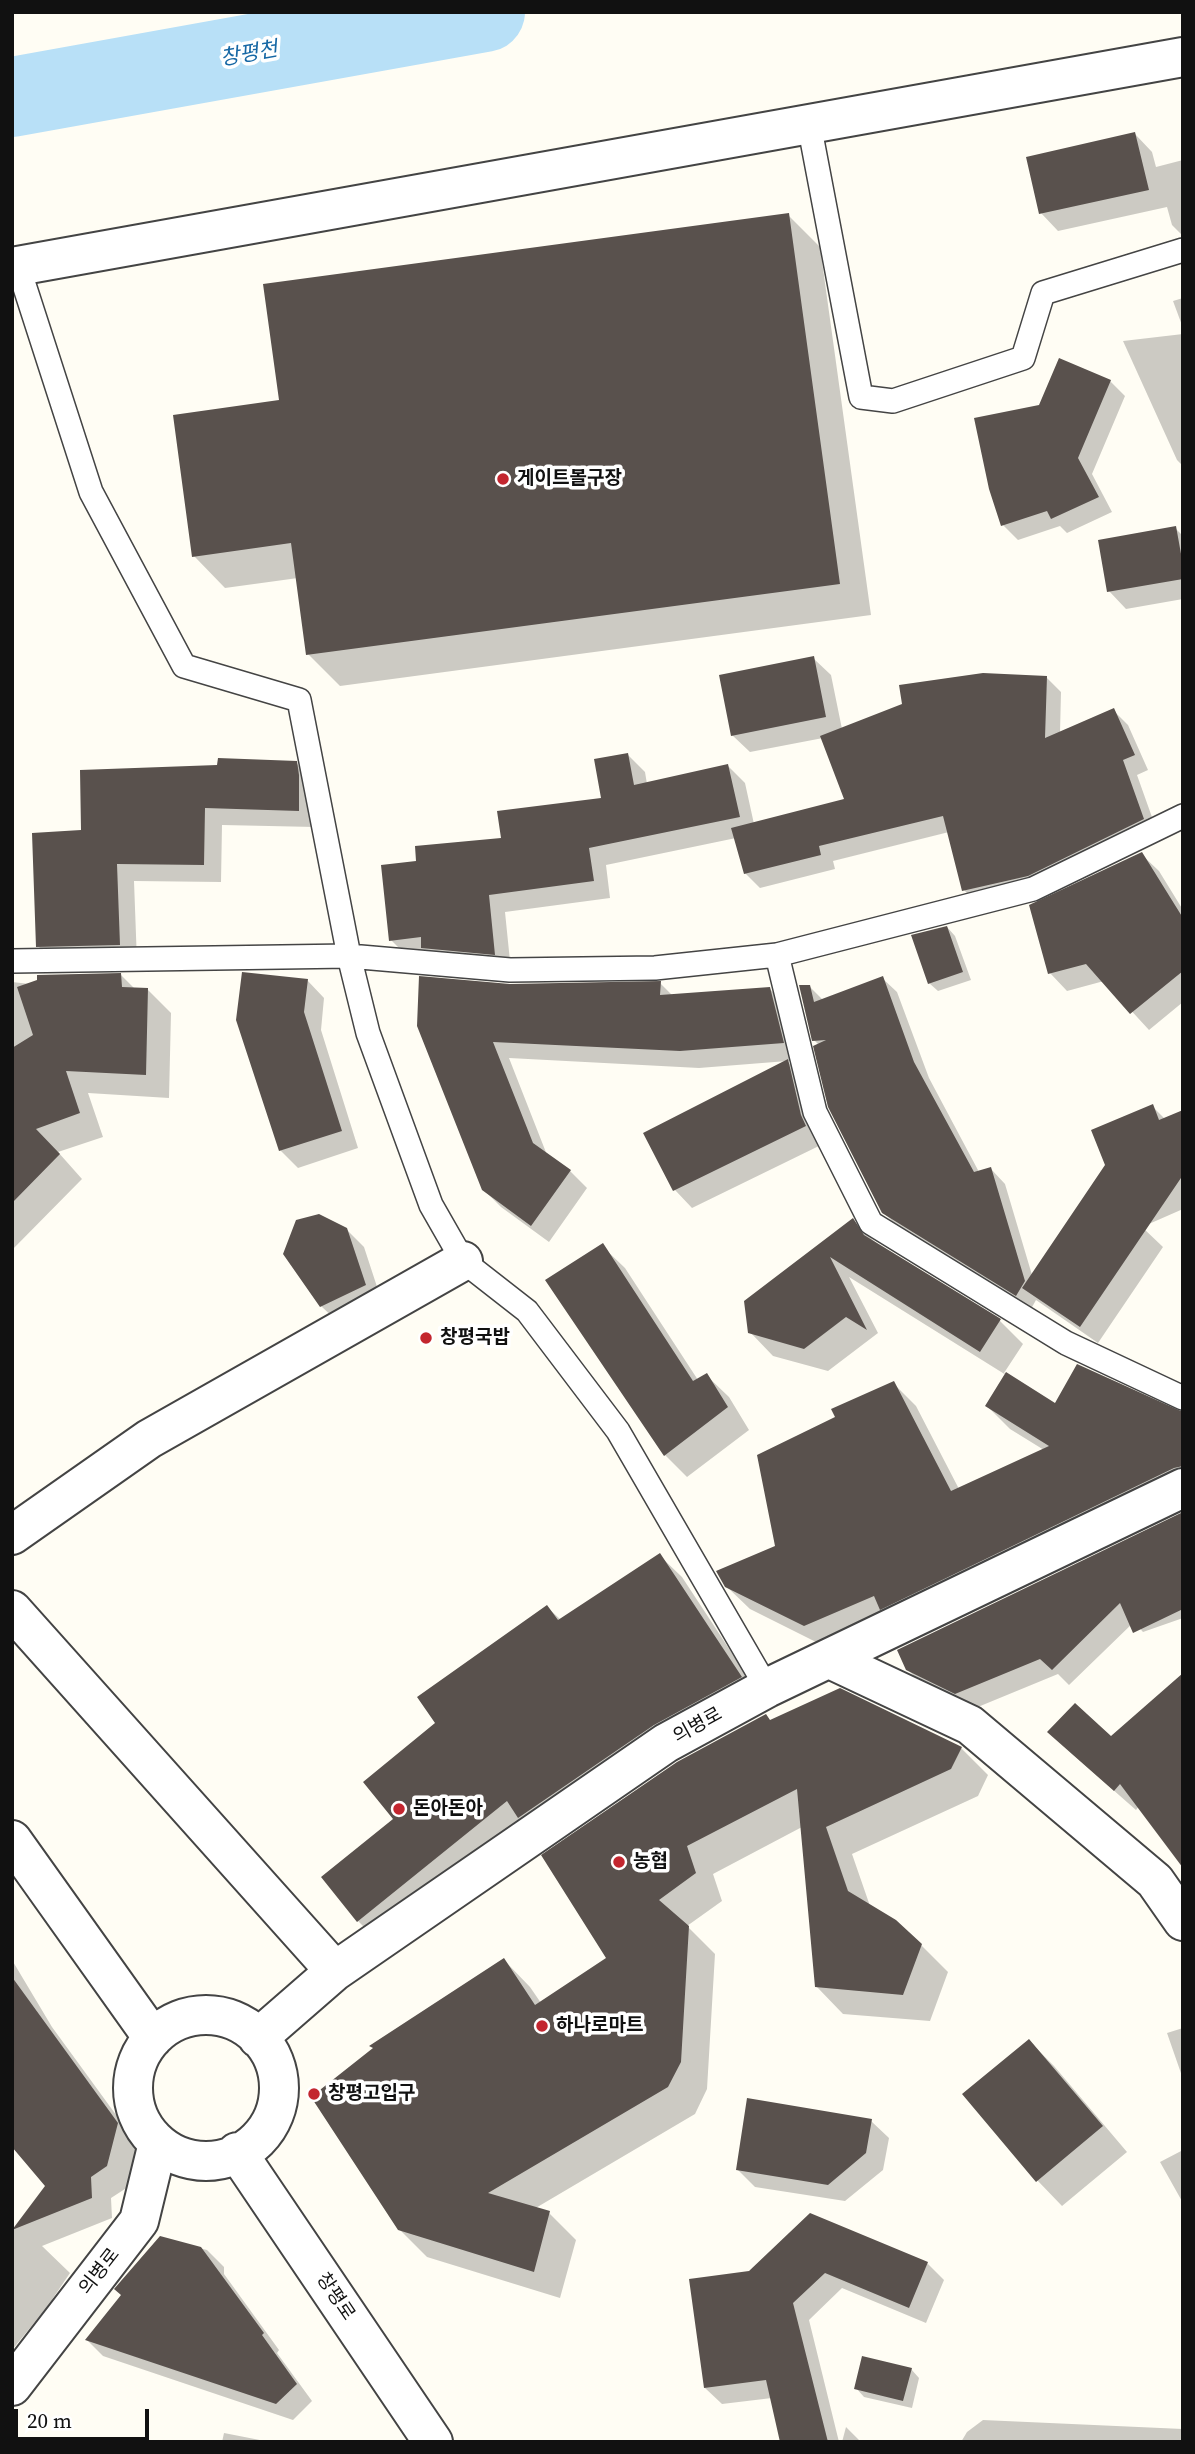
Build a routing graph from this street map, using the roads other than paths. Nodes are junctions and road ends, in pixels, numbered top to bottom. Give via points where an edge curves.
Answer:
1 (1183, 57) edge
2 (809, 124) junction
3 (1183, 250) edge
4 (15, 267) edge
5 (1183, 817) edge
6 (777, 955) junction
7 (349, 956) junction
8 (12, 961) edge
9 (463, 1261) junction
10 (1183, 1398) edge
11 (1183, 1488) edge
12 (12, 1535) edge
13 (12, 1610) edge
14 (830, 1659) junction
15 (767, 1688) junction
16 (12, 1840) edge
17 (1183, 1921) edge
18 (335, 1971) junction
19 (153, 2038) junction
20 (258, 2038) junction
21 (158, 2143) junction
22 (237, 2152) junction
23 (12, 2386) edge
24 (433, 2442) edge

1 - 2 street
2 - 3 lane via 861,397 892,401 1023,358 1043,293
2 - 4 street
4 - 7 lane via 90,492 184,666 299,700
5 - 6 lane via 1033,889
6 - 7 lane via 654,968 510,970
6 - 10 lane via 815,1112 871,1223 1066,1343
7 - 8 lane
7 - 9 lane via 368,1033 401,1127 431,1205
9 - 12 street via 149,1439
9 - 15 lane via 527,1311 618,1431
11 - 14 street, 의병로
13 - 18 street
14 - 15 street, 의병로
14 - 17 street via 970,1725 1155,1881
15 - 18 street, 의병로 via 666,1743
16 - 19 street
18 - 20 street, 의병로
19 - 20 street via 178,2020 202,2015 227,2018 249,2028
19 - 21 street via 141,2052 133,2076 134,2100 142,2123
20 - 22 street via 276,2066 279,2090 275,2112 264,2133
21 - 22 street via 178,2155 201,2160
21 - 23 street, 의병로 via 139,2221
22 - 24 street, 창평로

